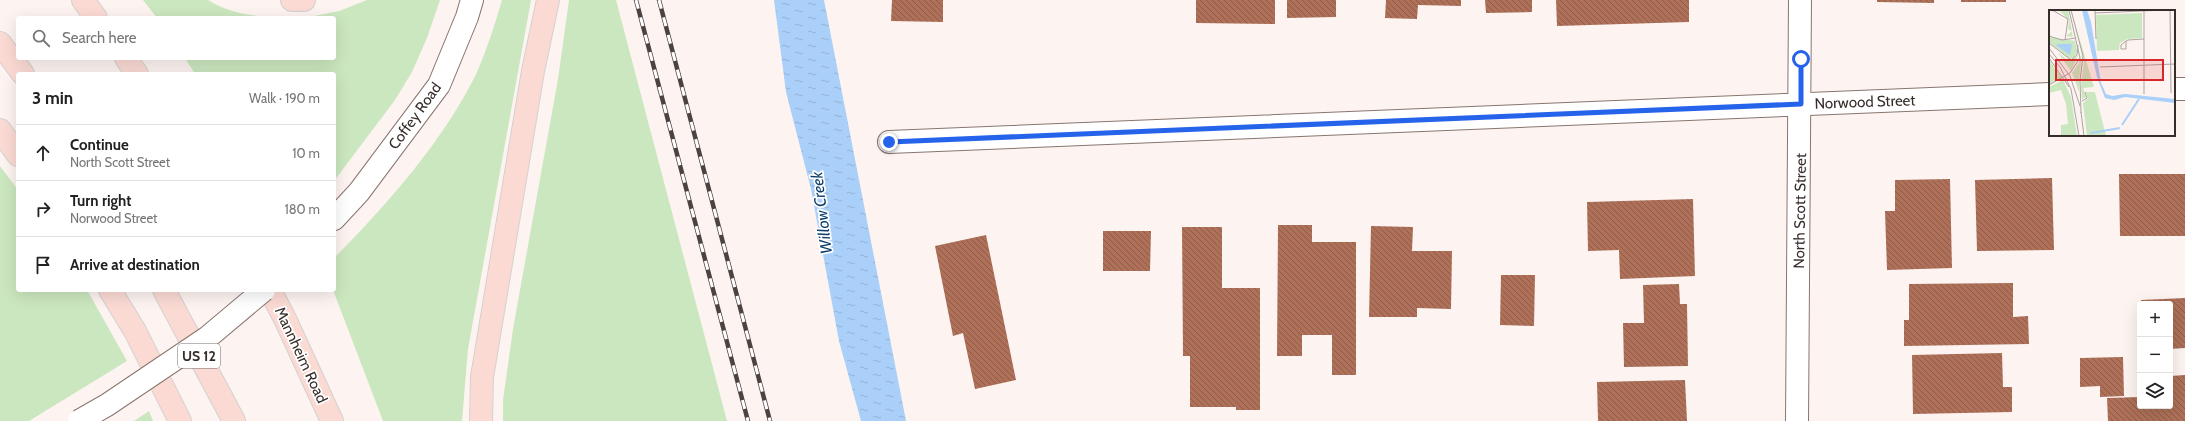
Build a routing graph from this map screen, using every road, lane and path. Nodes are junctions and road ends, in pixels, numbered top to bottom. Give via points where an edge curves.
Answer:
1 (83, 0) edge
2 (292, 0) edge
3 (304, 0) edge
4 (472, 0) edge
5 (548, 0) edge
6 (1800, 0) edge
7 (95, 16) edge
8 (0, 43) edge
9 (127, 60) edge
10 (22, 72) edge
11 (136, 72) edge
12 (2049, 94) edge
13 (1801, 104) junction
14 (0, 130) edge
15 (889, 142) dead end
16 (16, 152) edge
17 (336, 217) edge
18 (111, 292) edge
19 (165, 292) edge
20 (262, 292) edge
21 (271, 292) edge
22 (79, 421) edge
23 (180, 421) edge
24 (234, 421) edge
25 (332, 421) edge
26 (481, 421) edge
27 (1797, 421) edge

1 - 7 main road
2 - 3 main road
4 - 17 street, Coffey Road via 439,85 359,192
5 - 26 main road via 533,71 482,377
6 - 13 street, North Scott Street
8 - 10 main road
9 - 11 main road
12 - 13 street, Norwood Street
13 - 15 street, Norwood Street
13 - 27 street, North Scott Street
14 - 16 main road
18 - 23 main road via 135,330
19 - 24 main road, US 12
20 - 22 street, bridge via 208,337
21 - 25 main road, Mannheim Road

